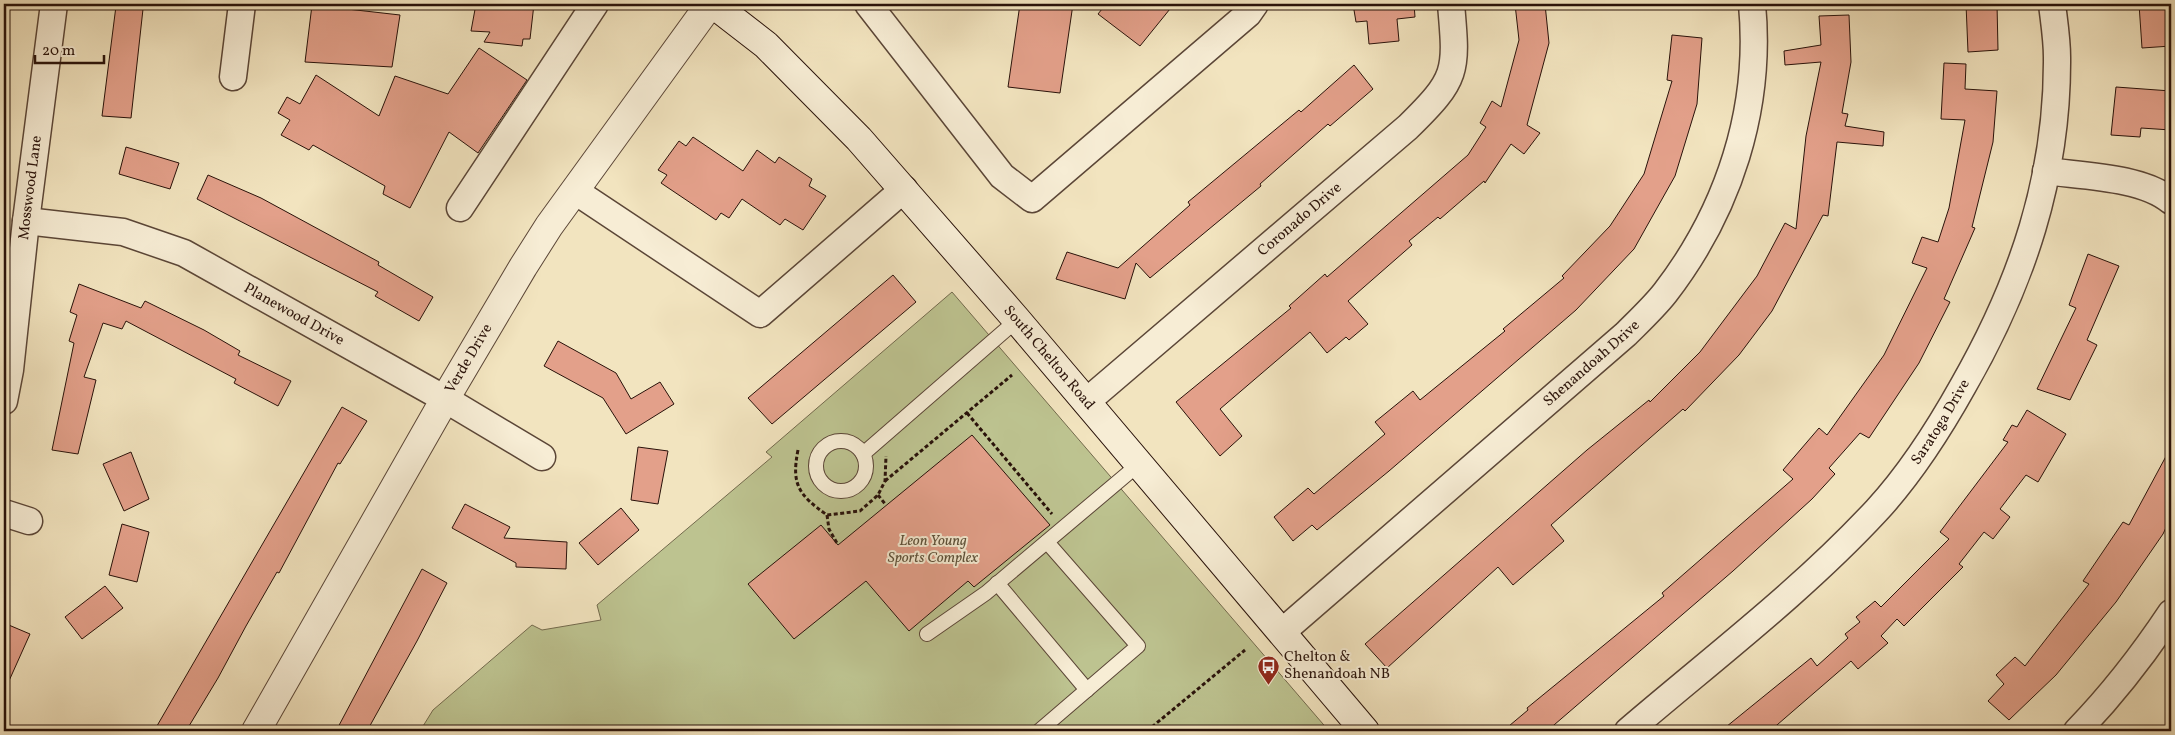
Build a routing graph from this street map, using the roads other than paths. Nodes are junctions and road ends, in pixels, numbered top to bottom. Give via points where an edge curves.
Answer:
1 (54, 4) edge
2 (242, 4) edge
3 (595, 4) edge
4 (711, 4) edge
5 (868, 4) edge
6 (1255, 4) edge
7 (1451, 4) edge
8 (1752, 4) edge
9 (2052, 4) edge
10 (233, 76) dead end
11 (2046, 171) junction
12 (904, 189) junction
13 (575, 191) junction
14 (2171, 201) edge
15 (460, 208) dead end
16 (26, 221) junction
17 (1017, 320) junction
18 (445, 399) junction
19 (4, 401) edge
20 (1086, 402) junction
21 (863, 454) dead end
22 (542, 457) dead end
23 (1139, 464) junction
24 (4, 513) edge
25 (29, 521) dead end
26 (1047, 542) junction
27 (997, 583) junction
28 (2171, 613) edge
29 (1282, 632) junction
30 (928, 634) dead end
31 (1087, 690) junction
32 (256, 731) edge
33 (1039, 731) edge
34 (1365, 731) edge
35 (1628, 731) edge
36 (2077, 731) edge

1 - 16 street, Mosswood Lane
2 - 10 street
3 - 15 street
4 - 12 main road, South Chelton Road via 766,45 807,84
4 - 13 main road, Verde Drive
5 - 6 street via 1002,176 1032,199 1248,14
7 - 20 street, Coronado Drive via 1455,60 1448,81 1433,103
8 - 29 street, Shenandoah Drive via 1753,83 1742,138 1726,189 1703,238 1665,293 1626,334
9 - 11 street, Saratoga Drive via 2057,56 2054,120
11 - 14 street via 2135,184
11 - 35 street, Saratoga Drive via 2035,223 1999,320 1945,418 1911,469 1830,559
12 - 13 street via 760,314
12 - 17 main road, South Chelton Road
13 - 18 main road, Verde Drive via 523,267
16 - 18 street, Planewood Drive via 123,232 184,253
16 - 19 street, Mosswood Lane
17 - 20 main road, South Chelton Road
17 - 21 lane
18 - 22 street, Planewood Drive
18 - 32 main road, Verde Drive
20 - 23 main road, South Chelton Road
23 - 26 lane
23 - 29 main road, South Chelton Road
24 - 25 street
26 - 27 lane
26 - 31 lane via 1138,646
27 - 30 lane
27 - 31 lane
28 - 36 street via 2117,686
29 - 34 main road, South Chelton Road
31 - 33 lane

